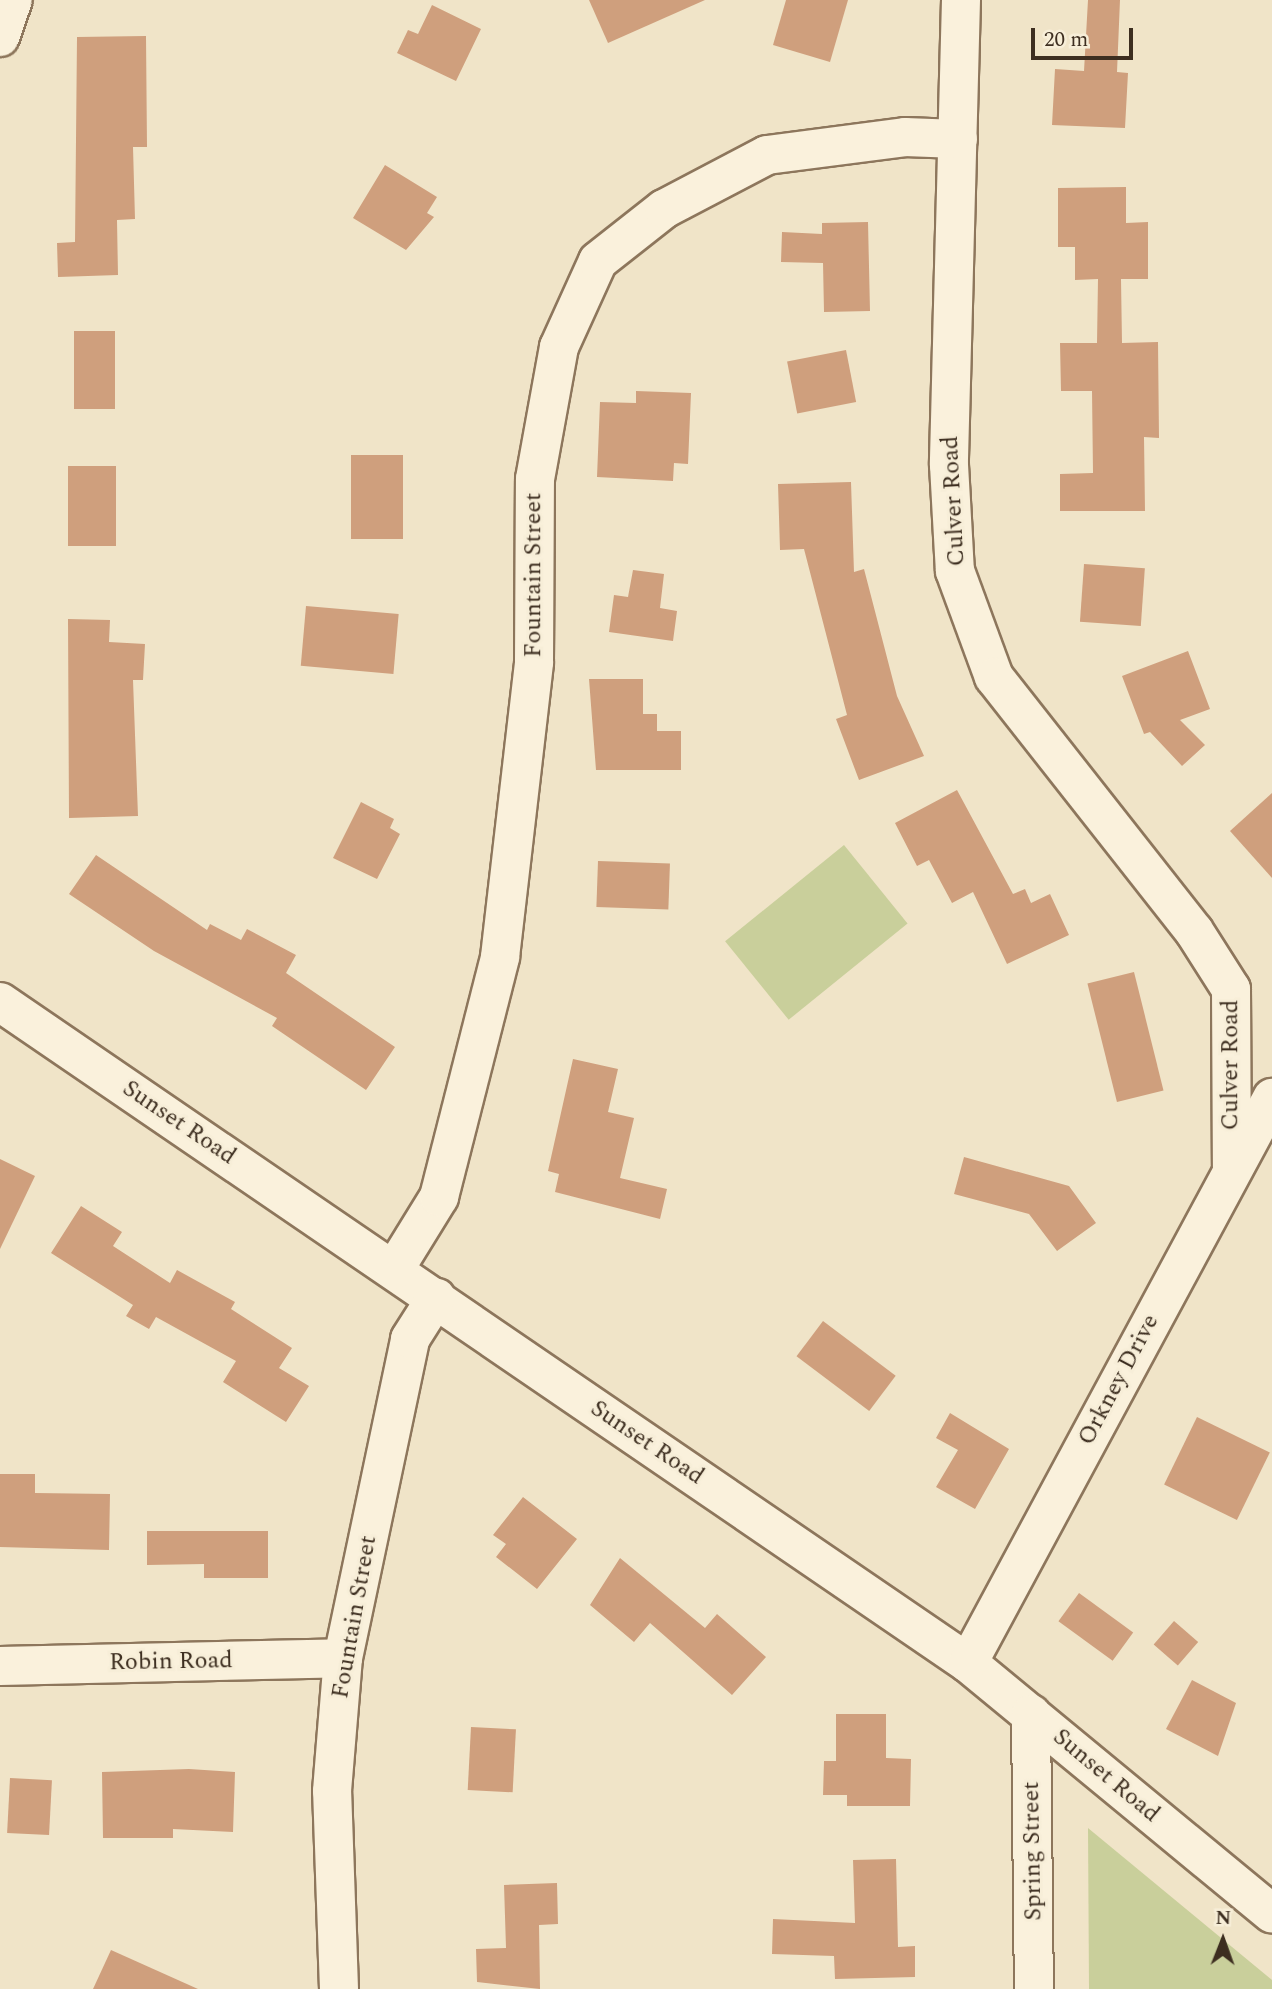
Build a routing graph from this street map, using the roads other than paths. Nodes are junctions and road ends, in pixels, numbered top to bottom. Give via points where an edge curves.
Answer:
1 (13, 0) edge
2 (961, 0) edge
3 (0, 37) edge
4 (958, 139) junction
5 (0, 1002) edge
6 (1272, 1098) edge
7 (1232, 1167) junction
8 (394, 1270) junction
9 (436, 1298) junction
10 (343, 1658) junction
11 (968, 1662) junction
12 (0, 1666) edge
13 (1031, 1714) junction
14 (1272, 1914) edge
15 (340, 1989) edge
16 (1034, 1989) edge

1 - 3 street
2 - 4 street, Culver Road
4 - 7 street, Culver Road via 949,465 955,571 995,677 1194,931 1231,989
4 - 8 street, Fountain Street via 905,137 767,155 664,209 598,261 559,347 535,479 534,662 499,957 439,1197
5 - 8 street, Sunset Road
6 - 7 street, Orkney Drive
7 - 11 street, Orkney Drive
8 - 9 street, Sunset Road
9 - 10 street, Fountain Street via 410,1339
9 - 11 street, Sunset Road
10 - 12 street, Robin Road
10 - 15 street, Fountain Street via 332,1791
11 - 13 street, Sunset Road
13 - 14 street, Sunset Road
13 - 16 street, Spring Street

